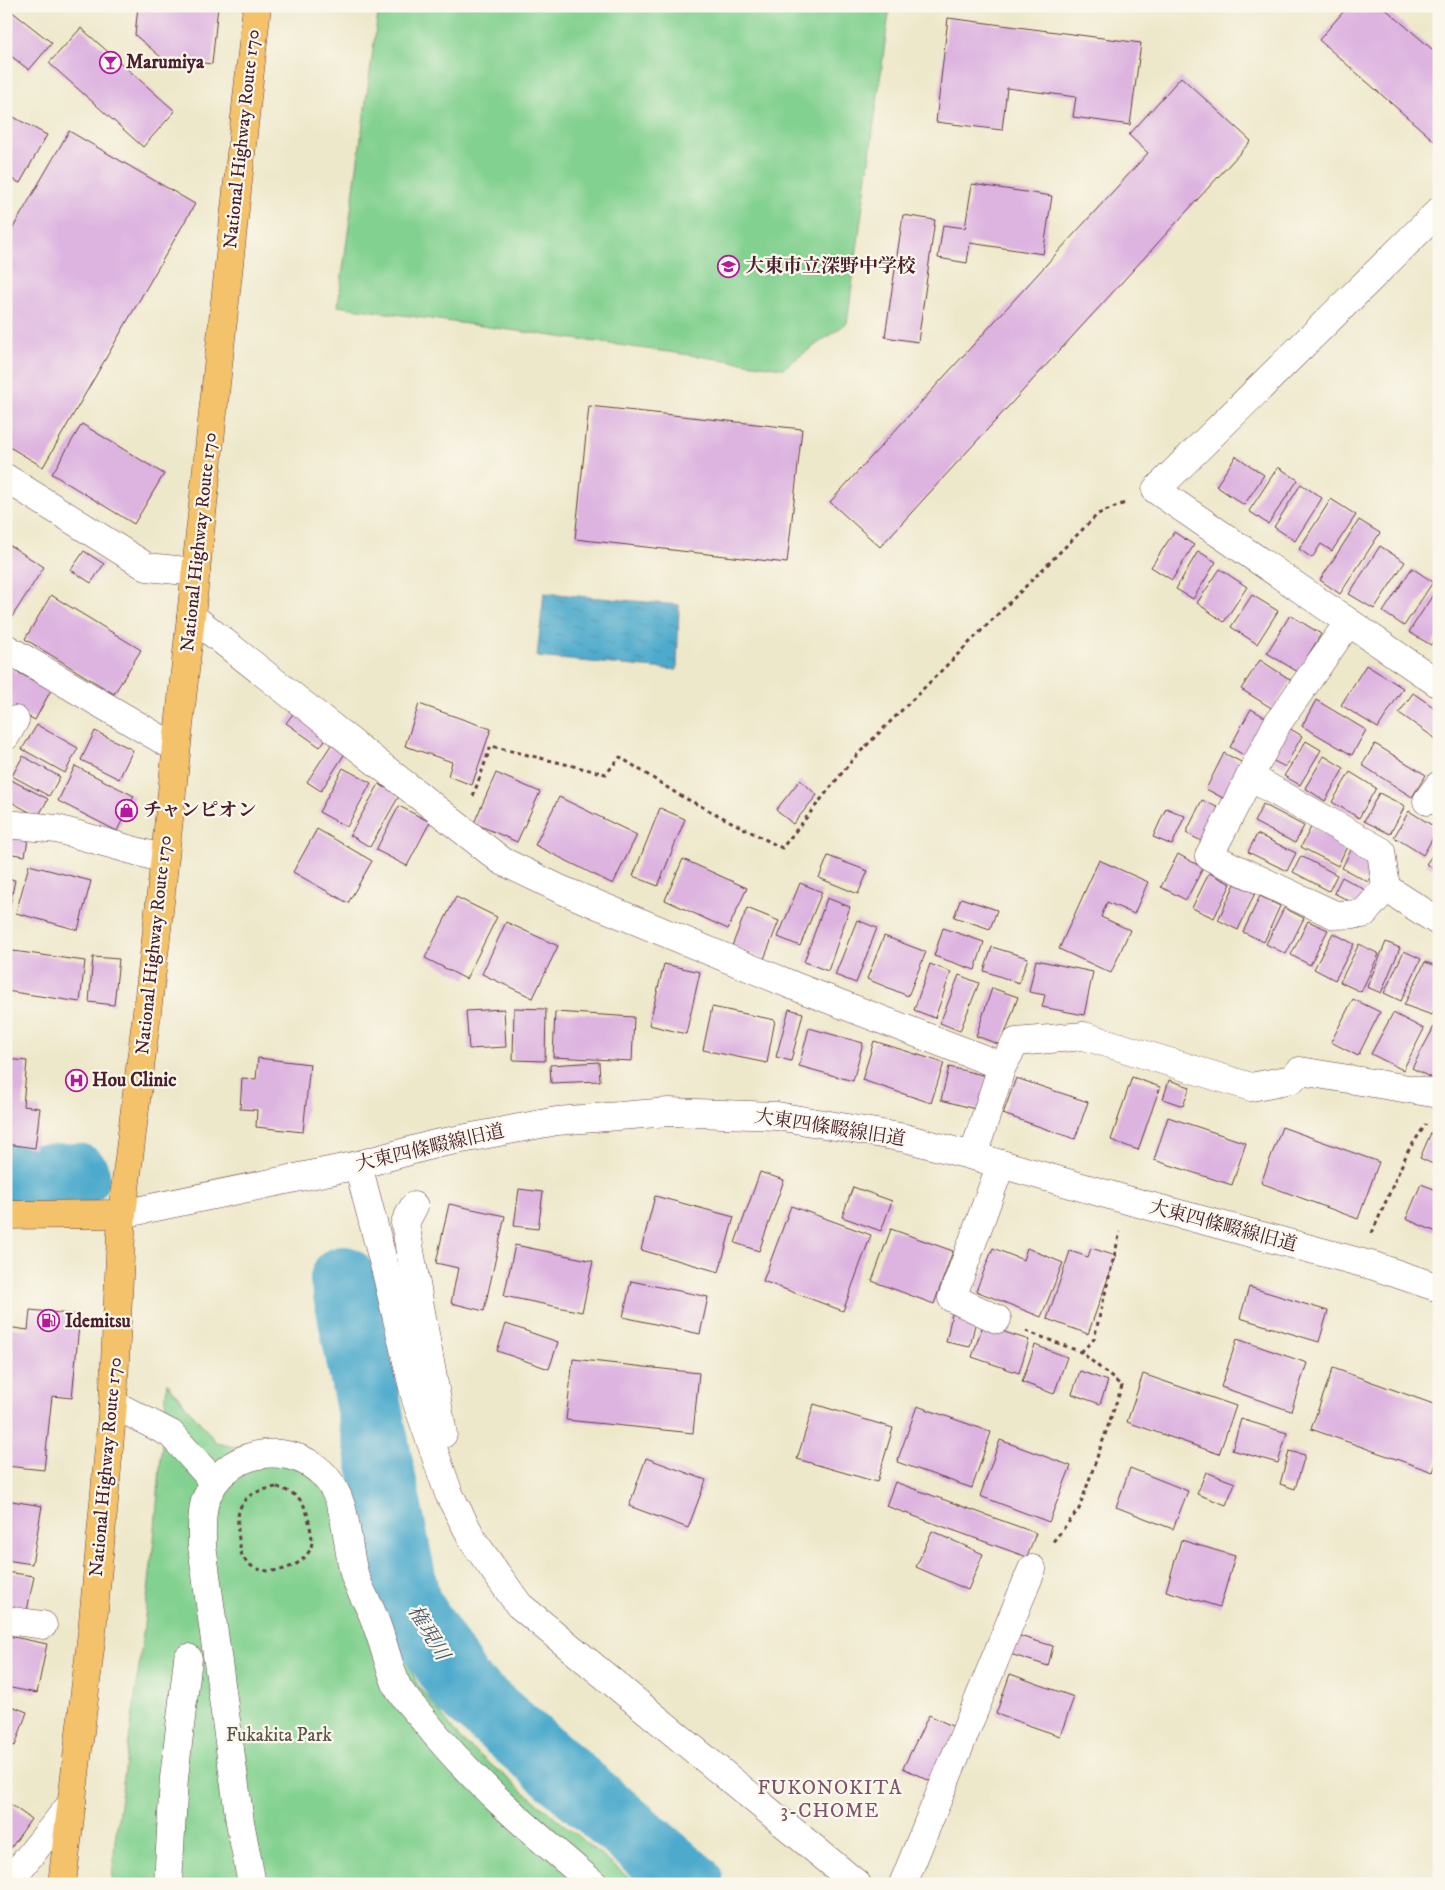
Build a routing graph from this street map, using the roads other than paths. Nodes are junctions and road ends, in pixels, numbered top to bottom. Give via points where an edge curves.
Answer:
1 (257, 6) edge
2 (1439, 210) edge
3 (6, 478) edge
4 (196, 572) junction
5 (191, 616) junction
6 (1348, 622) junction
7 (6, 648) edge
8 (1439, 684) edge
9 (176, 748) junction
10 (1250, 777) junction
11 (6, 824) edge
12 (164, 859) junction
13 (1386, 888) junction
14 (1439, 922) edge
15 (1002, 1066) junction
16 (1439, 1094) edge
17 (973, 1156) junction
18 (1001, 1164) junction
19 (358, 1165) junction
20 (414, 1206) dead end
21 (122, 1214) junction
22 (6, 1215) edge
23 (1439, 1288) edge
24 (997, 1319) road end
25 (113, 1404) junction
26 (428, 1436) junction
27 (211, 1489) junction
28 (1032, 1569) road end
29 (6, 1620) edge
30 (43, 1625) dead end
31 (188, 1658) dead end
32 (72, 1803) junction
33 (7, 1884) edge
34 (62, 1884) edge
35 (168, 1884) edge
36 (252, 1884) edge
37 (594, 1884) edge
38 (857, 1884) edge
39 (902, 1884) edge

1 - 4 main road, National Highway Route 170
2 - 6 street via 1156,490
3 - 4 street via 147,567
4 - 5 main road, National Highway Route 170
5 - 9 main road, National Highway Route 170
5 - 15 street via 502,860 562,890 794,986
6 - 8 street
6 - 10 street via 1277,724
7 - 9 street
9 - 12 main road, National Highway Route 170
10 - 13 street via 1381,851
10 - 13 street via 1209,856 1335,914 1363,914
11 - 12 street via 57,829
12 - 21 main road, National Highway Route 170
13 - 14 street
15 - 16 street via 1016,1042 1084,1036 1250,1087 1292,1079 1300,1071
15 - 17 street
17 - 18 street, 大東四條畷線旧道
17 - 19 street, 大東四條畷線旧道 via 905,1138 777,1116 669,1112 557,1121 435,1144
18 - 23 street, 大東四條畷線旧道 via 1374,1266
18 - 24 street via 952,1298
19 - 21 street, 大東四條畷線旧道
19 - 26 street via 416,1400
20 - 26 street via 405,1222 443,1434
21 - 22 main road
21 - 25 main road, National Highway Route 170
25 - 27 street via 171,1434 210,1476
25 - 32 main road, National Highway Route 170
26 - 38 street via 449,1494 474,1542 519,1605
27 - 36 street via 205,1501 202,1546 240,1822
27 - 37 street via 225,1471 256,1454 276,1452 299,1458 322,1474 340,1500 354,1575 374,1617 398,1687 447,1749 532,1833
28 - 39 street
29 - 30 street
31 - 35 street via 174,1778
32 - 33 street
32 - 34 main road, National Highway Route 170

